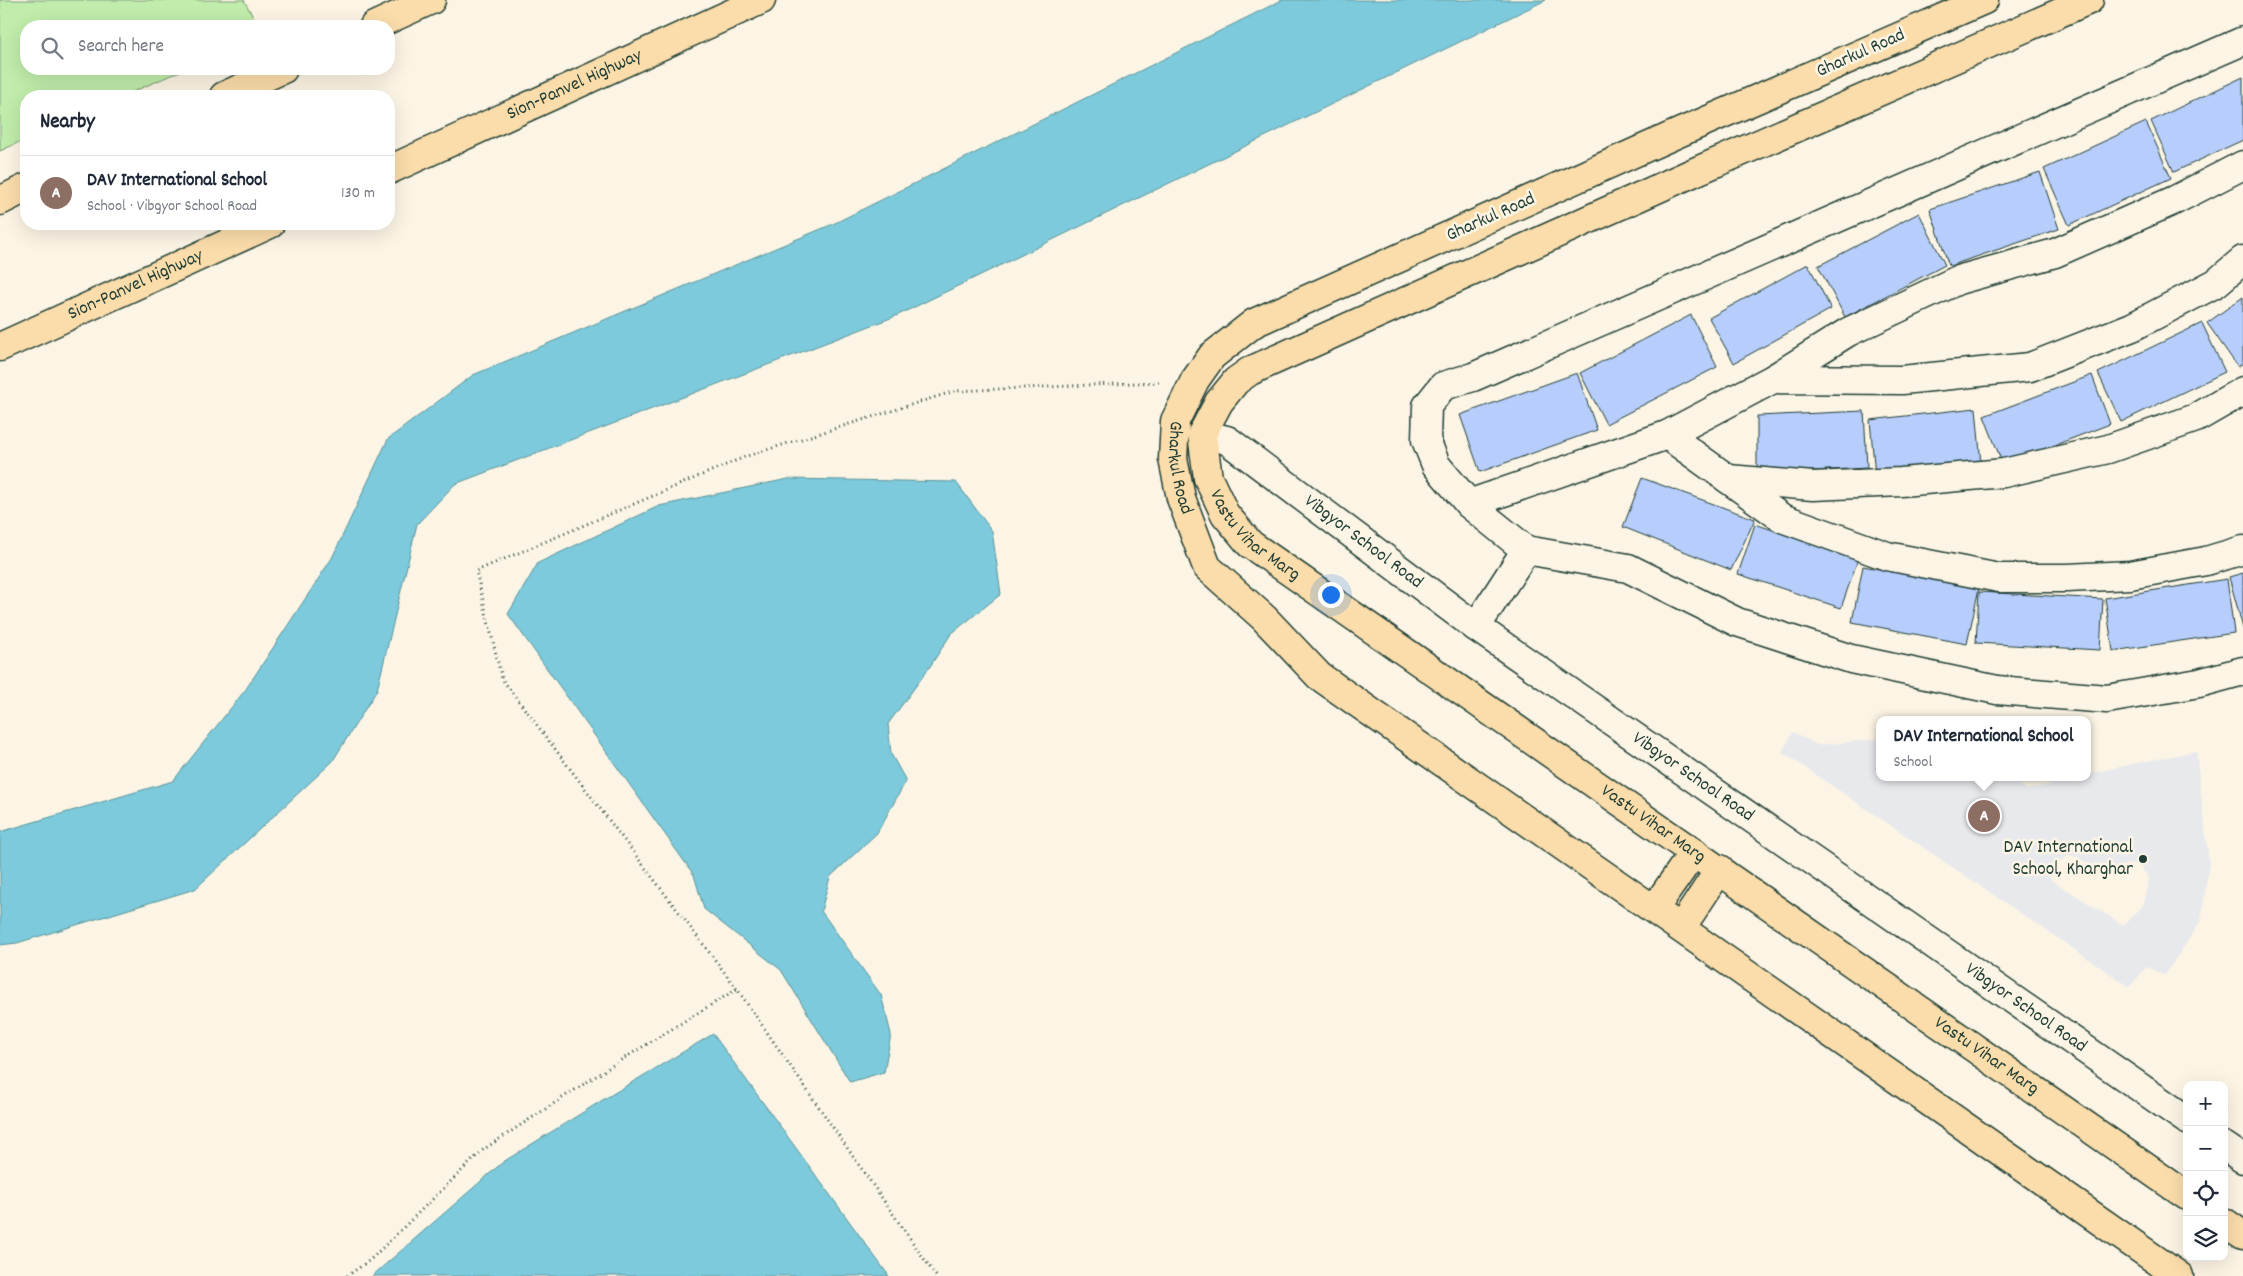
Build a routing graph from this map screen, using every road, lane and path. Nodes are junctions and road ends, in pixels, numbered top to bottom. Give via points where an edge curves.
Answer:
1 (431, 0) edge
2 (760, 0) edge
3 (1984, 0) edge
4 (2089, 0) edge
5 (387, 20) edge
6 (2243, 41) edge
7 (270, 75) edge
8 (237, 90) edge
9 (2243, 165) edge
10 (395, 167) edge
11 (20, 191) edge
12 (0, 201) edge
13 (257, 230) edge
14 (2243, 260) edge
15 (0, 347) edge
16 (1773, 379) junction
17 (1195, 380) junction
18 (2243, 391) edge
19 (1202, 434) junction
20 (1666, 436) junction
21 (1728, 479) junction
22 (1469, 504) junction
23 (1526, 550) junction
24 (2243, 550) edge
25 (1476, 627) junction
26 (2243, 670) edge
27 (1694, 852) junction
28 (1720, 869) junction
29 (1654, 910) junction
30 (1680, 928) junction
31 (737, 989) junction
32 (2183, 1117) edge
33 (2228, 1149) edge
34 (2243, 1159) edge
35 (2183, 1193) edge
36 (2228, 1225) edge
37 (2243, 1235) edge
38 (347, 1276) edge
39 (936, 1276) edge
40 (2179, 1276) edge

1 - 5 main road
2 - 10 main road, Sion-Panvel Highway
3 - 17 main road, Gharkul Road via 1254,323 1212,356
4 - 19 main road via 1250,371 1236,381 1219,402
6 - 22 street via 1482,373 1443,386 1427,406 1426,440 1436,465
7 - 8 main road
9 - 16 street via 2175,200 2055,253 1958,280 1848,332
11 - 12 main road
13 - 15 main road, Sion-Panvel Highway
14 - 16 street via 2216,283 2132,327 2030,367 1902,380
16 - 20 street
17 - 29 main road, Gharkul Road via 1175,421 1173,459 1181,498 1207,567 1264,618 1320,676
17 - 31 path via 955,391 747,456 476,571 502,679
18 - 21 street via 2196,418 2108,449 2004,473 1813,486
19 - 25 street, Vibgyor School Road via 1227,440
19 - 27 main road, Vastu Vihar Marg via 1208,478 1225,514 1250,544
20 - 21 street
20 - 22 street
21 - 24 street via 1782,518 1887,556 1999,578 2130,574 2206,561
22 - 23 street
23 - 25 street
23 - 26 street via 1628,568 1737,622 1851,659 1997,690 2107,698 2199,683
25 - 32 street, Vibgyor School Road
27 - 28 main road, Vastu Vihar Marg
27 - 29 main road
28 - 30 main road
28 - 35 main road, Vastu Vihar Marg
29 - 30 main road
30 - 40 main road
31 - 38 path via 484,1149 370,1260
31 - 39 path
33 - 34 street
36 - 37 main road

